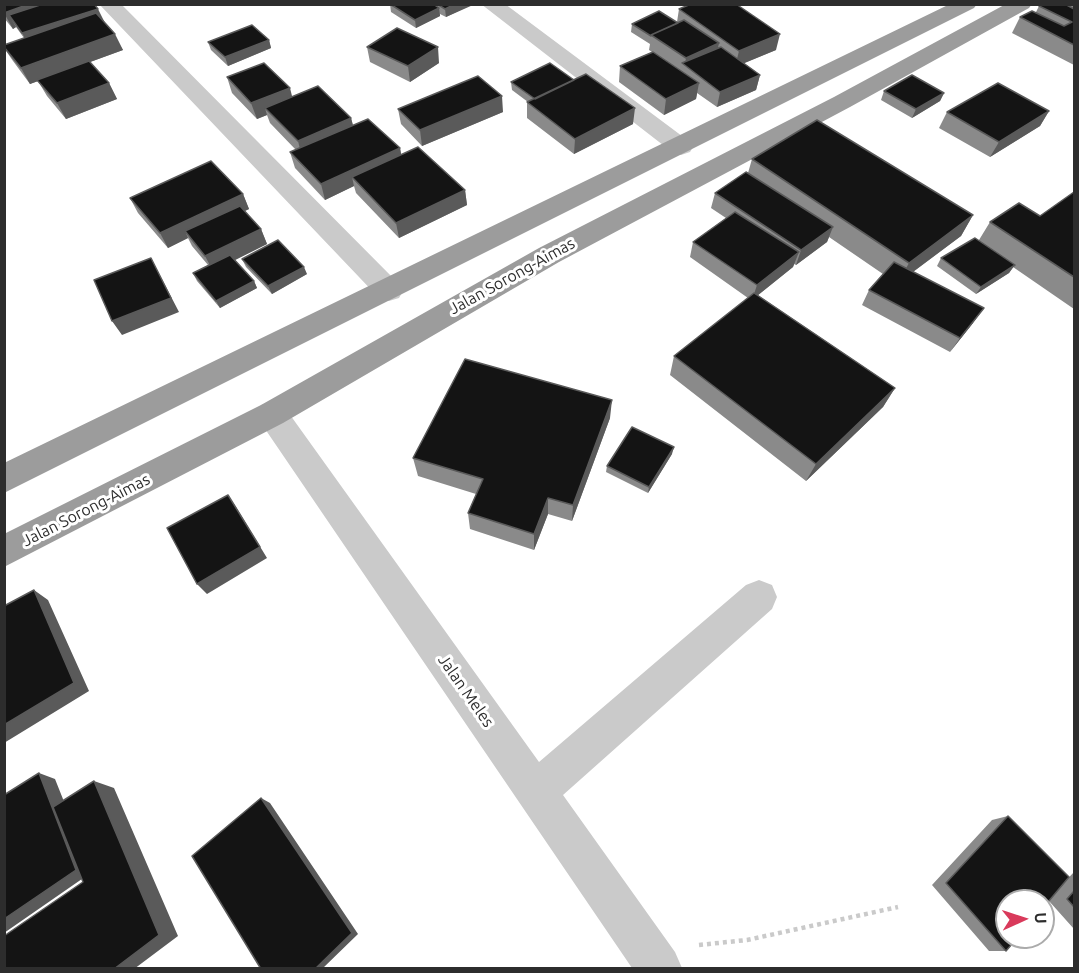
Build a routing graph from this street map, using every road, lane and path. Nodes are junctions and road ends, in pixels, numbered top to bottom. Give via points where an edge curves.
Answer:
1 (109, 4) edge
2 (491, 4) edge
3 (1022, 4) edge
4 (958, 6) edge
5 (681, 147) junction
6 (389, 291) junction
7 (272, 414) junction
8 (4, 479) edge
9 (4, 552) edge
10 (759, 597) dead end
11 (536, 792) junction
12 (898, 907) dead end
13 (653, 960) edge

1 - 6 street
2 - 5 street
3 - 7 highway, Jalan Sorong-Aimas via 549,255
4 - 5 highway
5 - 6 highway
6 - 8 highway
7 - 9 highway, Jalan Sorong-Aimas
7 - 11 street, Jalan Meles
10 - 11 street
11 - 13 street, Jalan Meles
12 - 13 path

